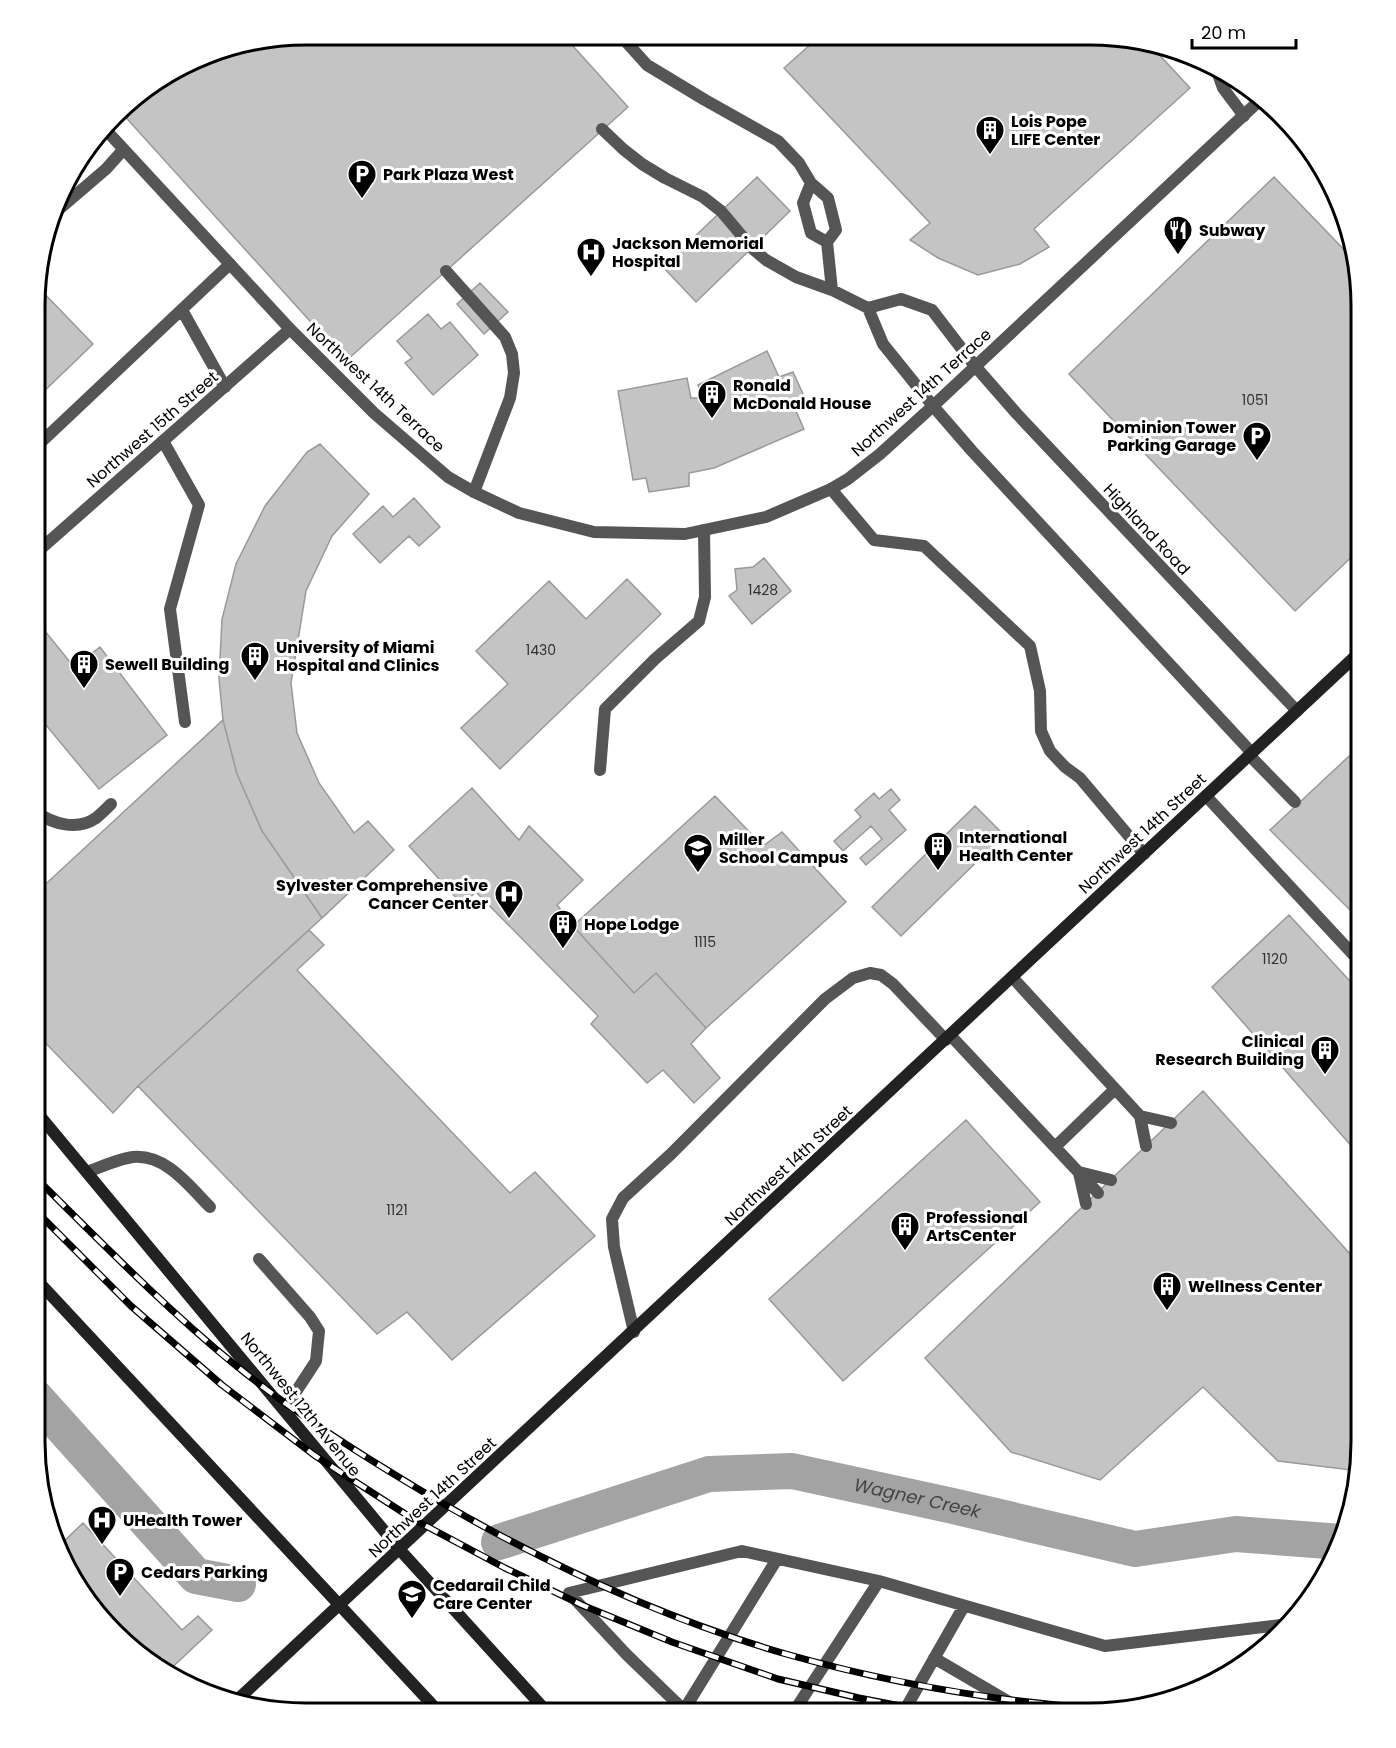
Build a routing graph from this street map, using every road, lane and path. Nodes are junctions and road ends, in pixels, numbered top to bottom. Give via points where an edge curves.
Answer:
1 (629, 45) edge
2 (1220, 80) edge
3 (1256, 104) edge
4 (1244, 116) junction
5 (602, 129) dead end
6 (110, 134) edge
7 (123, 150) junction
8 (811, 183) junction
9 (66, 203) edge
10 (826, 242) junction
11 (230, 264) junction
12 (446, 271) dead end
13 (832, 290) junction
14 (868, 308) junction
15 (182, 310) junction
16 (290, 329) junction
17 (975, 366) junction
18 (225, 387) junction
19 (933, 406) junction
20 (45, 438) edge
21 (163, 441) junction
22 (831, 489) junction
23 (474, 492) junction
24 (704, 530) junction
25 (45, 545) edge
26 (1351, 660) edge
27 (1297, 711) junction
28 (185, 722) dead end
29 (1250, 754) junction
30 (600, 770) dead end
31 (1206, 796) junction
32 (1295, 802) dead end
33 (111, 804) dead end
34 (45, 818) edge
35 (1144, 854) junction
36 (1351, 952) edge
37 (1012, 977) junction
38 (948, 1038) junction
39 (1115, 1089) junction
40 (1140, 1116) junction
41 (45, 1122) edge
42 (1171, 1123) dead end
43 (1055, 1146) junction
44 (1146, 1146) dead end
45 (1078, 1171) junction
46 (87, 1172) junction
47 (1111, 1180) dead end
48 (1098, 1193) dead end
49 (1086, 1204) dead end
50 (210, 1207) dead end
51 (260, 1259) dead end
52 (45, 1289) edge
53 (634, 1332) junction
54 (284, 1410) junction
55 (400, 1550) junction
56 (777, 1559) junction
57 (879, 1581) junction
58 (339, 1605) junction
59 (964, 1606) junction
60 (1274, 1626) edge
61 (934, 1658) junction
62 (243, 1695) edge
63 (431, 1703) edge
64 (539, 1703) edge
65 (677, 1703) edge
66 (688, 1703) edge
67 (800, 1703) edge
68 (909, 1703) edge
69 (1011, 1703) edge

1 - 8 street via 647,65 778,141 800,163
2 - 4 street
3 - 4 street, Northwest 14th Terrace
4 - 17 street, Northwest 14th Terrace
5 - 13 street via 642,164 721,211 766,260 796,277
6 - 7 street, Northwest 14th Terrace
7 - 9 street
7 - 11 street, Northwest 14th Terrace
8 - 10 street via 803,203 811,234
8 - 10 street via 828,198 836,230
10 - 13 street
11 - 15 street
11 - 16 street, Northwest 14th Terrace
12 - 23 street via 505,337 512,354 510,398
13 - 14 street
14 - 17 street, Highland Road via 901,300 932,310
14 - 19 street via 884,344
15 - 18 street
15 - 20 street
16 - 18 street, Northwest 15th Street
16 - 23 street, Northwest 14th Terrace via 374,412 448,477
17 - 19 street, Northwest 14th Terrace
17 - 27 street, Highland Road
18 - 21 street, Northwest 15th Street
19 - 22 street, Northwest 14th Terrace via 880,454
19 - 29 street
21 - 25 street, Northwest 15th Street
21 - 28 street via 199,505 170,609
22 - 24 street, Northwest 14th Terrace via 766,517
22 - 35 street via 874,540 924,546 1030,646 1040,691 1041,731 1050,751 1080,778
23 - 24 street, Northwest 14th Terrace via 519,513 594,532 686,534
24 - 30 street via 705,597 699,621 605,709
26 - 27 main road, Northwest 14th Street
27 - 29 main road, Northwest 14th Street
29 - 31 main road, Northwest 14th Street
29 - 32 street
31 - 35 main road, Northwest 14th Street
31 - 36 street
33 - 34 street via 94,819 79,824
35 - 37 main road, Northwest 14th Street
37 - 38 main road, Northwest 14th Street
37 - 39 street
38 - 43 street
38 - 53 main road, Northwest 14th Street
38 - 53 street via 881,975 870,973 853,978 825,999 623,1198 612,1219 614,1247
39 - 40 street
39 - 43 street
40 - 42 street
40 - 44 street
41 - 46 main road, Northwest 12th Avenue
43 - 45 street
45 - 47 street
45 - 48 street
45 - 49 street
46 - 50 street via 132,1157 147,1158 167,1165
46 - 54 main road, Northwest 12th Avenue
51 - 54 street via 319,1331 316,1361
52 - 58 main road
53 - 55 main road, Northwest 14th Street
54 - 55 main road, Northwest 12th Avenue
55 - 58 main road, Northwest 14th Street
55 - 64 main road, Northwest 12th Avenue
56 - 57 street
56 - 65 street via 742,1551 570,1593
56 - 66 street
57 - 59 street
57 - 67 street
58 - 62 main road, Northwest 14th Street
58 - 63 main road
59 - 60 street via 1106,1646
59 - 61 street
61 - 68 street
61 - 69 street

